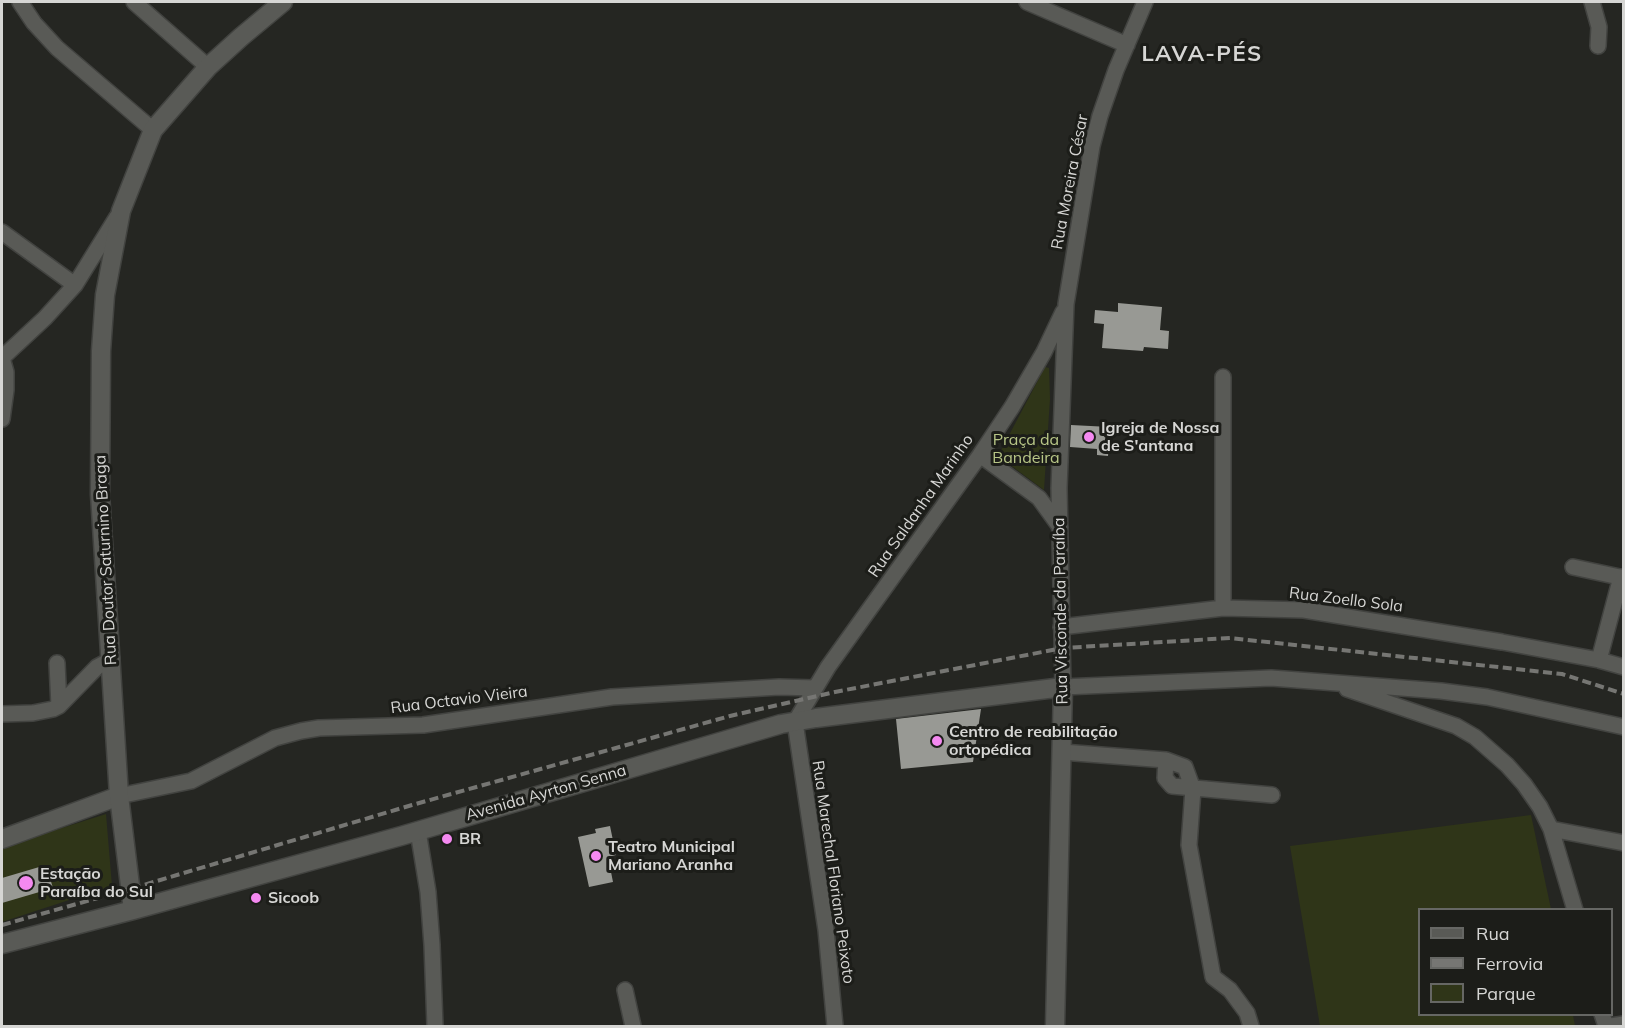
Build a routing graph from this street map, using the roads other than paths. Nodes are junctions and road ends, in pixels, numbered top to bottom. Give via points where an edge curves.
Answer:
1 (20, 2) edge
2 (134, 2) edge
3 (283, 2) edge
4 (1028, 2) edge
5 (1145, 2) edge
6 (1592, 2) edge
7 (1126, 45) junction
8 (1598, 46) dead end
9 (208, 67) junction
10 (153, 130) junction
11 (121, 211) junction
12 (2, 232) edge
13 (75, 285) junction
14 (1066, 304) junction
15 (2, 358) edge
16 (1223, 377) dead end
17 (2, 419) edge
18 (981, 455) junction
19 (1059, 488) junction
20 (1039, 498) junction
21 (1060, 527) junction
22 (1573, 567) dead end
23 (1622, 577) edge
24 (1223, 608) junction
25 (1061, 627) junction
26 (112, 659) junction
27 (1599, 660) junction
28 (57, 663) dead end
29 (1623, 667) edge
30 (1323, 682) junction
31 (1063, 687) junction
32 (814, 688) junction
33 (59, 706) junction
34 (2, 714) edge
35 (795, 722) junction
36 (1623, 727) edge
37 (1062, 752) junction
38 (1166, 760) junction
39 (1193, 789) junction
40 (1272, 795) dead end
41 (119, 796) junction
42 (1551, 829) junction
43 (418, 831) junction
44 (2, 839) edge
45 (1623, 843) edge
46 (1575, 908) edge
47 (133, 910) junction
48 (2, 944) edge
49 (625, 990) dead end
50 (1623, 1024) edge
51 (435, 1026) edge
52 (633, 1026) edge
53 (835, 1026) edge
54 (1055, 1026) edge
55 (1251, 1026) edge
56 (1611, 1026) edge

1 - 10 street via 57,48
2 - 9 street
3 - 9 main road, Rua Doutor Saturnino Braga
4 - 7 street
5 - 7 street, Rua Moreira César
6 - 8 street via 1599,27
7 - 14 street, Rua Moreira César via 1092,147
9 - 10 main road, Rua Doutor Saturnino Braga
10 - 11 main road, Rua Doutor Saturnino Braga
11 - 13 street
11 - 26 main road, Rua Doutor Saturnino Braga via 105,295 101,351 100,494
12 - 13 street
13 - 15 street
14 - 18 street, Rua Saldanha Marinho via 1032,375
14 - 19 street, Rua Visconde da Paraíba
15 - 17 street via 6,372
16 - 24 street
18 - 20 street
18 - 32 street, Rua Saldanha Marinho
19 - 20 street
19 - 21 street, Rua Visconde da Paraíba
20 - 21 street
21 - 25 street, Rua Visconde da Paraíba
22 - 23 street
23 - 27 street
24 - 25 street, Rua Zoello Sola
24 - 27 street, Rua Zoello Sola via 1304,610
25 - 31 street, Rua Visconde da Paraíba
26 - 33 street via 97,667
26 - 41 main road, Rua Doutor Saturnino Braga
27 - 29 street, Rua Zoello Sola
28 - 33 street
30 - 31 street via 1270,678
30 - 36 street via 1487,697
30 - 42 street via 1456,726 1475,737 1524,784
31 - 35 main road, Avenida Ayrton Senna
31 - 37 main road, Rua Visconde da Paraíba
32 - 35 street, Rua Saldanha Marinho
32 - 41 street, Rua Octavio Vieira via 612,697 423,724 310,730 275,738 191,781
33 - 34 street via 33,713
35 - 43 main road, Avenida Ayrton Senna
35 - 53 street, Rua Marechal Floriano Peixoto via 826,930
37 - 38 street
37 - 54 main road, Rua Visconde da Paraíba
38 - 39 street via 1185,767
38 - 39 street via 1168,784
39 - 40 street
39 - 55 street via 1189,845 1213,977 1230,990 1247,1013
41 - 44 main road
41 - 47 main road, Rua Doutor Saturnino Braga
42 - 45 street
42 - 46 street
43 - 47 main road, Avenida Ayrton Senna
43 - 51 street via 428,892
47 - 48 main road, Avenida Ayrton Senna
49 - 52 street
50 - 56 street

